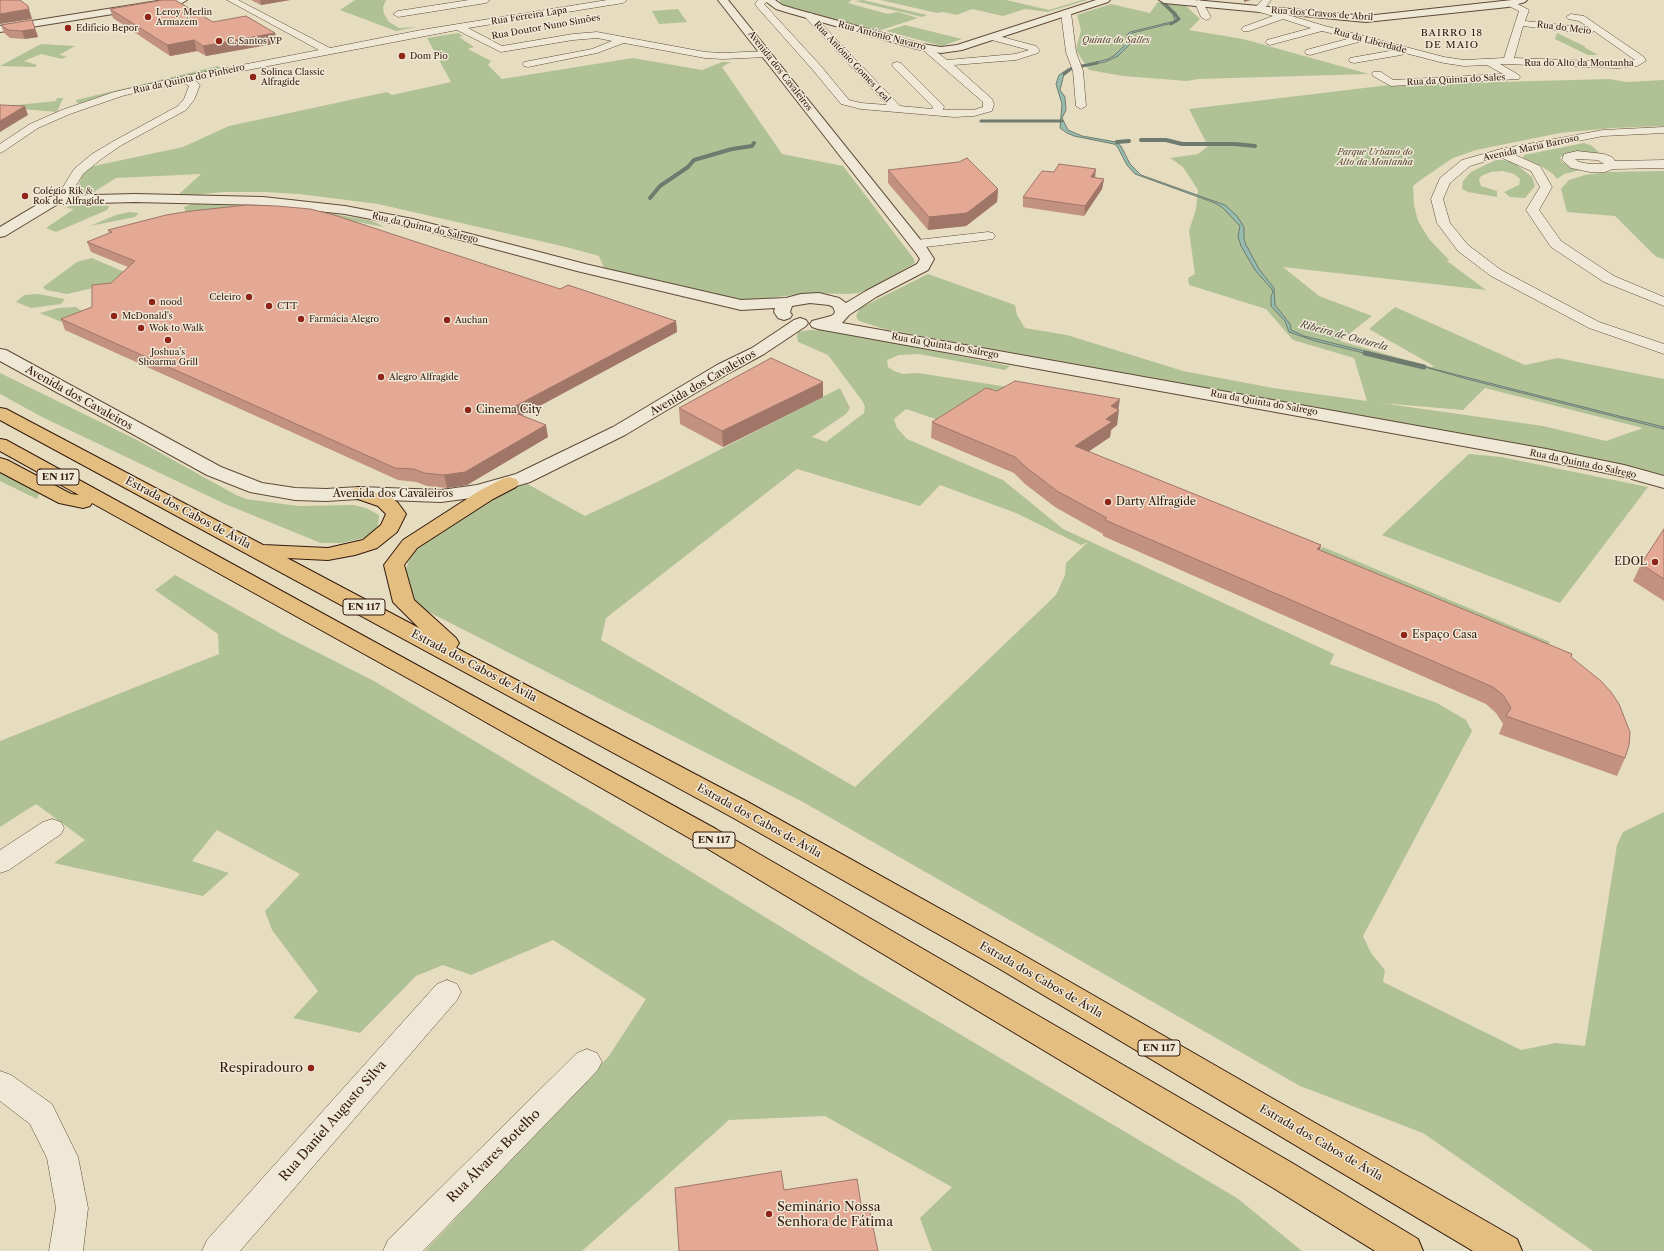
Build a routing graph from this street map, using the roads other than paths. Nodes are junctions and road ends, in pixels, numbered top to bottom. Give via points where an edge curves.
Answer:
1 (182, 0) edge
2 (231, 0) edge
3 (482, 0) edge
4 (623, 0) edge
5 (723, 0) edge
6 (767, 0) edge
7 (1105, 0) edge
8 (1164, 0) edge
9 (1267, 0) edge
10 (1522, 0) edge
11 (399, 2) dead end
12 (1199, 3) junction
13 (1508, 4) junction
14 (1258, 9) junction
15 (1066, 13) junction
16 (398, 14) junction
17 (808, 15) junction
18 (1280, 16) junction
19 (1206, 17) dead end
20 (1572, 17) dead end
21 (1521, 19) junction
22 (405, 22) dead end
23 (459, 27) junction
24 (851, 27) junction
25 (1322, 28) junction
26 (0, 29) edge
27 (1246, 29) dead end
28 (1590, 29) junction
29 (825, 33) junction
30 (496, 36) dead end
31 (1607, 36) joint
32 (991, 37) junction
33 (480, 38) junction
34 (1361, 38) junction
35 (623, 40) junction
36 (1270, 42) dead end
37 (926, 48) junction
38 (328, 51) junction
39 (1407, 51) junction
40 (1310, 52) dead end
41 (767, 54) junction
42 (1354, 60) dead end
43 (945, 63) junction
44 (1490, 63) joint
45 (528, 64) dead end
46 (897, 65) dead end
47 (1502, 65) junction
48 (185, 79) junction
49 (1081, 106) dead end
50 (896, 108) junction
51 (935, 112) junction
52 (1664, 130) edge
53 (1593, 135) junction
54 (1664, 140) edge
55 (0, 149) edge
56 (1501, 152) junction
57 (1664, 164) edge
58 (1611, 165) dead end
59 (55, 200) junction
60 (0, 233) edge
61 (988, 236) dead end
62 (917, 244) junction
63 (871, 294) junction
64 (828, 299) junction
65 (1664, 302) edge
66 (788, 304) junction
67 (842, 314) junction
68 (800, 323) junction
69 (822, 324) junction
70 (863, 330) junction
71 (1664, 349) edge
72 (0, 354) edge
73 (0, 412) edge
74 (0, 444) edge
75 (0, 464) edge
76 (1664, 482) edge
77 (509, 483) junction
78 (358, 493) junction
79 (115, 509) junction
80 (257, 550) junction
81 (471, 664) junction
82 (52, 828) dead end
83 (0, 863) edge
84 (447, 992) dead end
85 (587, 1062) dead end
86 (0, 1084) edge
87 (66, 1251) edge
88 (218, 1251) edge
89 (400, 1251) edge
90 (1406, 1251) edge
91 (1505, 1251) edge

1 - 26 street
2 - 38 street
3 - 16 street
4 - 23 street, Rua Ferreira Lapa
5 - 41 street, Avenida dos Cavaleiros
6 - 17 street, Rua António Navarro via 785,9
6 - 50 street via 759,3 760,5 842,100 853,104
7 - 15 street, Rua António Navarro
8 - 12 street, Rua dos Cravos de Abril
9 - 14 street
10 - 13 street
11 - 16 street
12 - 14 street, Rua dos Cravos de Abril
12 - 19 street
13 - 14 street, Rua dos Cravos de Abril via 1372,18
13 - 21 street
14 - 18 street, Rua da Liberdade
15 - 32 street, Rua António Navarro
15 - 49 street via 1071,52 1077,66
16 - 22 street
17 - 24 street, Rua António Navarro
17 - 29 street, Rua António Gomes Leal
18 - 25 street, Rua da Liberdade
18 - 27 street
20 - 28 street via 1581,18
21 - 28 street, Rua do Meio
21 - 47 street via 1509,57
23 - 33 street
23 - 38 street, Rua da Quinta do Pinheiro
24 - 29 street
24 - 37 street, Rua António Navarro
25 - 34 street, Rua da Liberdade
25 - 36 street
28 - 31 street, Rua do Meio
29 - 50 street, Rua António Gomes Leal
30 - 33 street, Rua Doutor Nuno Simões
31 - 47 street, Rua do Alto da Montanha via 1641,61 1618,65
32 - 37 street, Rua António Navarro via 954,49
32 - 43 street via 1033,48 1035,51 1016,57
33 - 35 street via 501,49 597,35
34 - 39 street, Rua da Liberdade
34 - 40 street
35 - 41 street via 704,55
35 - 45 street via 594,51
37 - 43 street
38 - 48 street, Rua da Quinta do Pinheiro
39 - 42 street
39 - 44 street, Rua da Liberdade via 1452,62
41 - 62 street, Avenida dos Cavaleiros
43 - 51 street via 988,101 989,106 980,112 968,114
44 - 47 street, Rua da Quinta do Sales
46 - 51 street via 939,107
47 - 47 street, Rua da Quinta do Sales via 1515,77 1391,82 1377,74
48 - 55 street, Rua da Quinta do Pinheiro via 118,94 66,112 34,126
48 - 59 street via 195,85 190,100 182,108 96,157 78,172 68,189
50 - 51 street
52 - 53 street, Avenida Maria Barroso
53 - 54 street via 1616,141
53 - 56 street, Avenida Maria Barroso
56 - 65 street via 1536,169 1546,186 1532,210 1556,244 1609,279
56 - 71 street, Avenida Maria Barroso via 1466,163 1444,181 1437,199 1444,223 1463,248 1496,273 1550,303 1594,325
57 - 58 street
59 - 60 street
59 - 66 street, Rua da Quinta do Salrego via 185,198 317,206 413,223 582,268 741,304
61 - 62 street
62 - 63 street, Avenida dos Cavaleiros via 927,259 924,267
63 - 64 street, Avenida dos Cavaleiros
63 - 67 street, Avenida dos Cavaleiros
64 - 66 street, Rua da Quinta do Salrego via 801,298
64 - 67 street, Rua da Quinta do Salrego via 839,304
66 - 68 street via 782,312 785,317
67 - 69 street, Avenida dos Cavaleiros
67 - 70 street, Rua da Quinta do Salrego
68 - 69 street, Rua da Quinta do Salrego
68 - 77 street, Avenida dos Cavaleiros via 758,351 619,431
69 - 70 street, Rua da Quinta do Salrego
70 - 76 street, Rua da Quinta do Salrego via 1546,455
72 - 78 street, Avenida dos Cavaleiros via 214,471 238,481 271,491 289,493
73 - 80 highway, Estrada dos Cabos de Ávila / EN 117
74 - 79 highway, EN 117
75 - 79 highway via 66,498
77 - 78 street, Avenida dos Cavaleiros via 479,491 441,496
77 - 81 highway via 410,544 394,565 404,602
78 - 80 highway via 384,502 391,506 396,514 390,528 370,544 328,554
79 - 90 highway, EN 117 via 707,836 1282,1175
80 - 81 highway, Estrada dos Cabos de Ávila / EN 117
81 - 91 highway, Estrada dos Cabos de Ávila / EN 117 via 737,808 1008,960
82 - 83 street
84 - 88 street, Rua Daniel Augusto Silva
85 - 89 street, Rua Álvares Botelho
86 - 87 street via 41,1114 62,1157 72,1208

